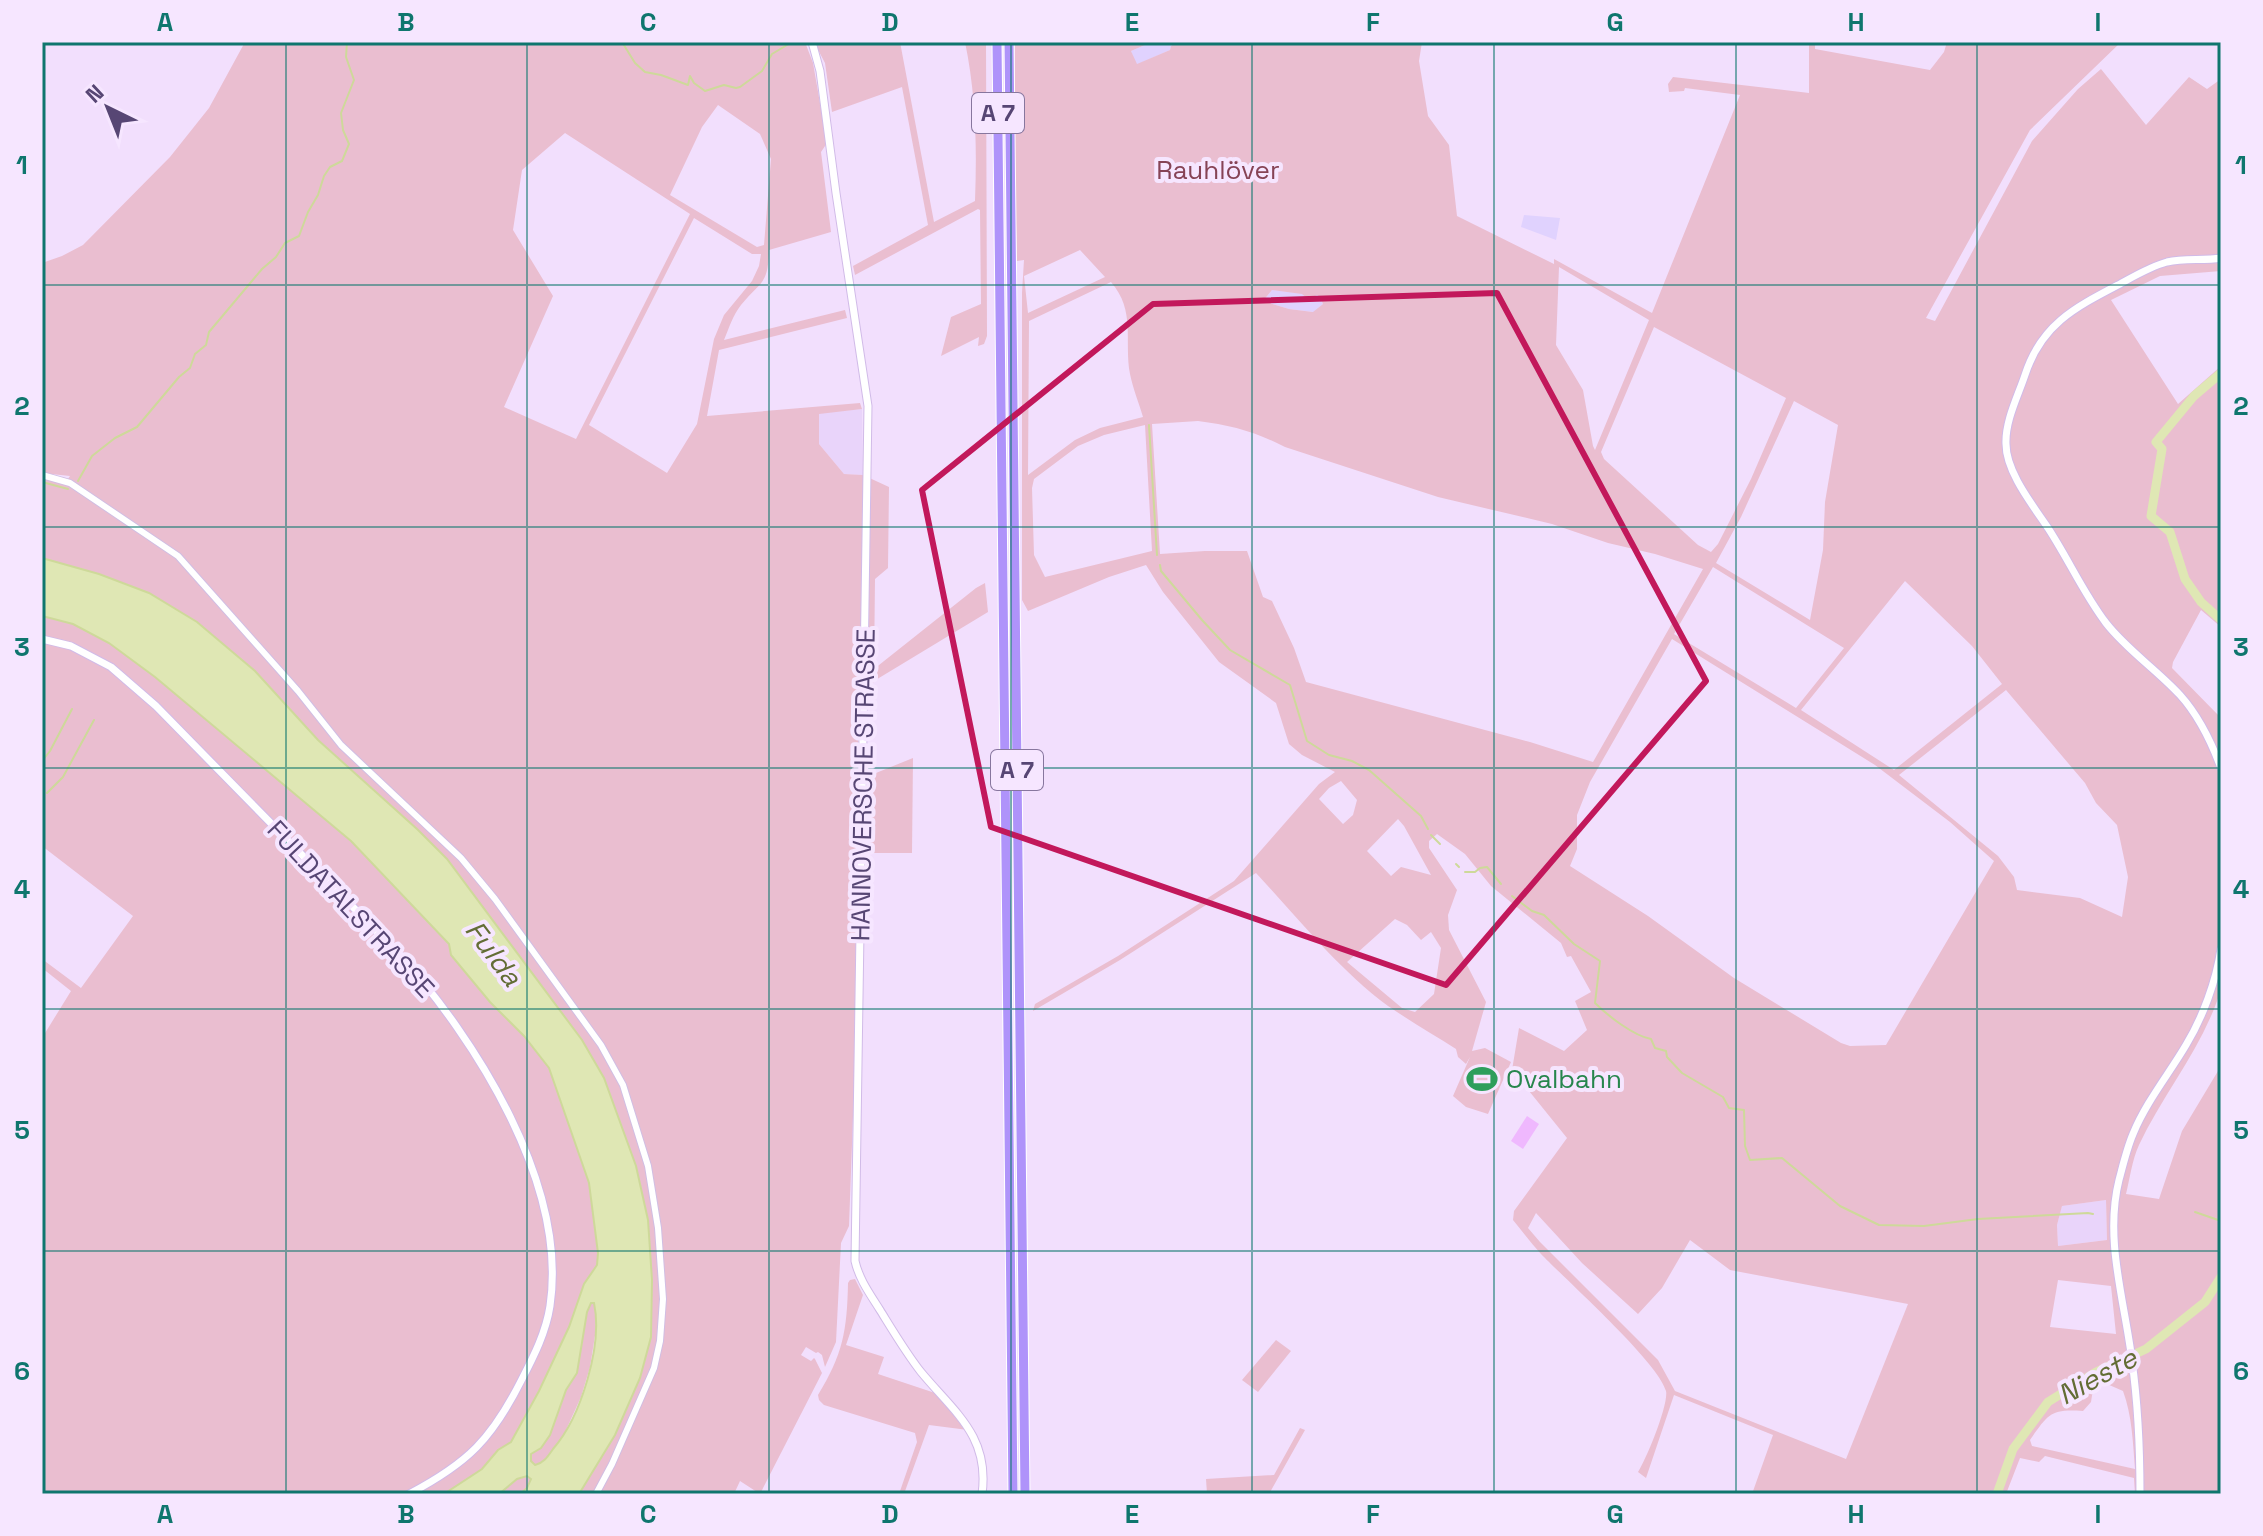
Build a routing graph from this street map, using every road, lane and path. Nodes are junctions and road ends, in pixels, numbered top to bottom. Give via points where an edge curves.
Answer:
1 (812, 42) edge
2 (997, 42) edge
3 (1009, 42) edge
4 (2221, 258) edge
5 (42, 475) edge
6 (42, 639) edge
7 (2221, 768) edge
8 (2221, 949) edge
9 (409, 1494) edge
10 (596, 1494) edge
11 (982, 1494) edge
12 (1013, 1494) edge
13 (1025, 1494) edge
14 (2140, 1494) edge

1 - 11 main road, HANNOVERSCHE STRASSE via 868,406 855,1261 862,1282 909,1356 969,1426 981,1457
2 - 12 highway, A 7
3 - 13 highway, A 7
4 - 7 main road via 2159,265 2060,319 2029,361 2006,449 2023,491 2104,621 2191,709
5 - 10 street via 82,490 178,556 341,745 461,858 601,1045 623,1085 648,1166 663,1299 651,1378
6 - 9 main road, FULDATALSTRASSE via 89,655 134,687 398,953 461,1032 530,1157 546,1210 554,1266 545,1329 494,1429 457,1465
8 - 14 main road via 2195,1030 2134,1133 2118,1183 2114,1240 2133,1362

